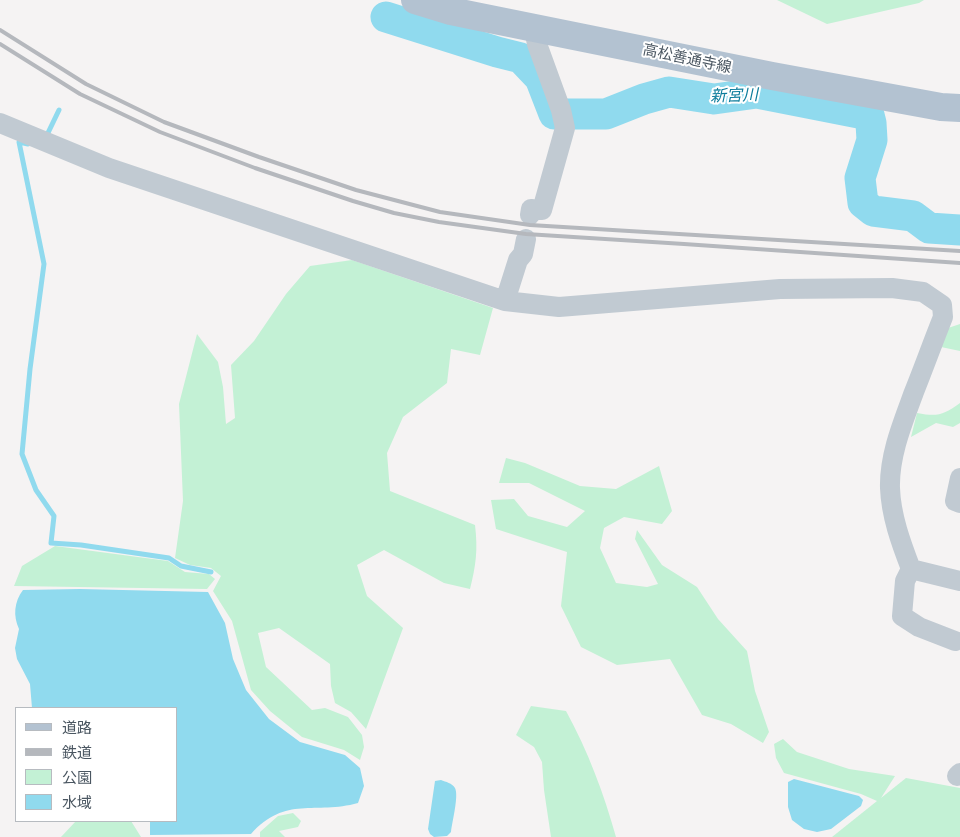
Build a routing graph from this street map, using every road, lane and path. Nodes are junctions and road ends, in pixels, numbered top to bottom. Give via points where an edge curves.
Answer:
1 (416, 0) edge
2 (534, 29) junction
3 (960, 108) edge
4 (0, 123) edge
5 (530, 215) dead end
6 (526, 239) dead end
7 (505, 301) junction
8 (951, 317) edge
9 (960, 478) edge
10 (960, 503) edge
11 (911, 569) junction
12 (960, 581) edge
13 (955, 642) dead end

1 - 2 main road, 高松善通寺線
2 - 3 main road, 高松善通寺線 via 772,76
2 - 5 street via 564,128 542,210 531,209
4 - 7 street via 109,168
6 - 7 street
7 - 8 street via 559,307 780,289 892,288 924,292 942,305
8 - 11 street via 902,424 892,462 892,509 900,543
9 - 10 street via 955,501
11 - 12 street
11 - 13 street via 905,581 902,616

